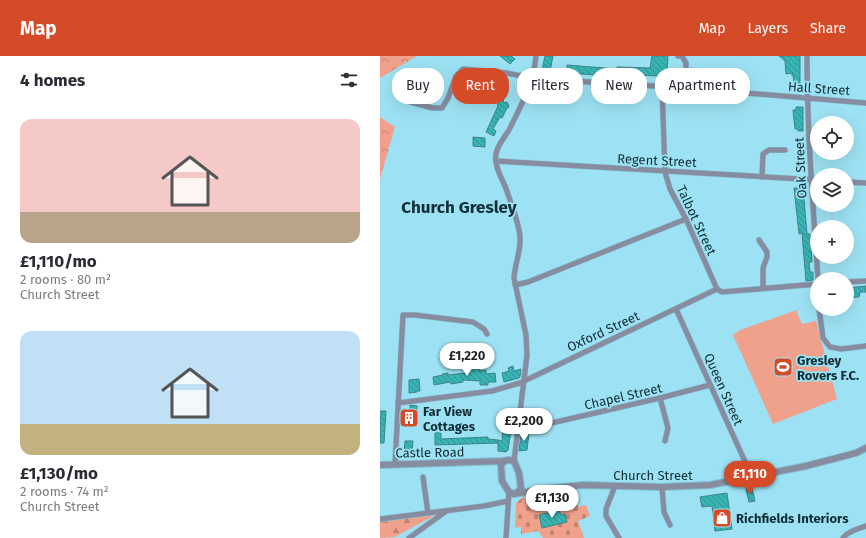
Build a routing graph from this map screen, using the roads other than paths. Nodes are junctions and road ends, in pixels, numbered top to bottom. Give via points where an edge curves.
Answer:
1 (536, 56) edge
2 (678, 56) edge
3 (807, 56) edge
4 (534, 68) edge
5 (686, 68) edge
6 (517, 75) edge
7 (583, 81) edge
8 (655, 86) edge
9 (750, 94) edge
10 (807, 99) junction
11 (866, 103) edge
12 (418, 104) edge
13 (522, 104) edge
14 (663, 104) edge
15 (785, 150) dead end
16 (496, 161) junction
17 (810, 168) edge
18 (666, 172) junction
19 (762, 177) junction
20 (810, 180) edge
21 (854, 182) edge
22 (866, 183) edge
23 (813, 212) edge
24 (686, 219) junction
25 (759, 240) dead end
26 (818, 272) edge
27 (866, 281) edge
28 (854, 282) edge
29 (515, 285) junction
30 (810, 285) edge
31 (763, 288) junction
32 (717, 289) junction
33 (676, 309) junction
34 (820, 316) edge
35 (487, 334) dead end
36 (866, 346) edge
37 (524, 381) junction
38 (710, 385) junction
39 (660, 398) junction
40 (398, 404) junction
41 (517, 431) junction
42 (665, 441) dead end
43 (866, 448) edge
44 (514, 461) junction
45 (504, 462) junction
46 (395, 464) junction
47 (380, 465) edge
48 (423, 477) dead end
49 (752, 477) junction
50 (521, 482) junction
51 (615, 486) junction
52 (662, 487) junction
53 (531, 491) junction
54 (511, 493) junction
55 (508, 501) junction
56 (446, 511) junction
57 (428, 513) junction
58 (380, 519) edge
59 (670, 525) dead end
60 (866, 526) edge
61 (409, 538) edge
62 (506, 538) edge
63 (619, 538) edge
64 (843, 538) edge

1 - 4 street
2 - 5 street via 682,56
3 - 10 street, Oak Street
6 - 12 street, Hall Street via 463,70 456,76 442,108
7 - 8 street, Hall Street
9 - 10 street, Hall Street
10 - 11 street, Hall Street
10 - 17 street, Oak Street
13 - 16 street via 496,152
14 - 18 street, Talbot Street
15 - 19 street via 769,150 763,154
16 - 18 street, Regent Street
16 - 29 street via 520,235
18 - 19 street, Regent Street
18 - 24 street, Talbot Street via 670,189
19 - 20 street, Regent Street
21 - 22 street
23 - 26 street, Oak Street
24 - 29 street
24 - 32 street, Talbot Street
25 - 31 street via 768,257 763,268
27 - 28 street
29 - 37 street via 526,335
30 - 31 street
31 - 32 street via 722,292
32 - 33 street, Oxford Street
33 - 37 street, Oxford Street
33 - 38 street, Queen Street
34 - 36 street via 823,338 830,347 841,349
35 - 40 street via 484,328 473,322 403,315
37 - 40 street, Oxford Street via 492,391
37 - 41 street
38 - 39 street, Chapel Street
38 - 49 street, Queen Street
39 - 41 street, Chapel Street
39 - 42 street via 668,428
40 - 46 street
41 - 44 street
43 - 49 street, Church Street via 826,462
44 - 45 street, Castle Road
44 - 50 street
45 - 46 street, Castle Road
45 - 54 street via 500,474
46 - 47 street, Castle Road
48 - 57 street
49 - 52 street, Church Street via 710,485
50 - 53 street
50 - 54 street via 518,492
51 - 52 street, Church Street
51 - 53 street, Church Street via 583,485
51 - 63 street via 606,509 606,516
52 - 59 street via 664,512
53 - 54 street, Church Street
54 - 55 street
55 - 56 street
55 - 62 street
56 - 57 street
56 - 61 street
57 - 58 street
60 - 64 street

